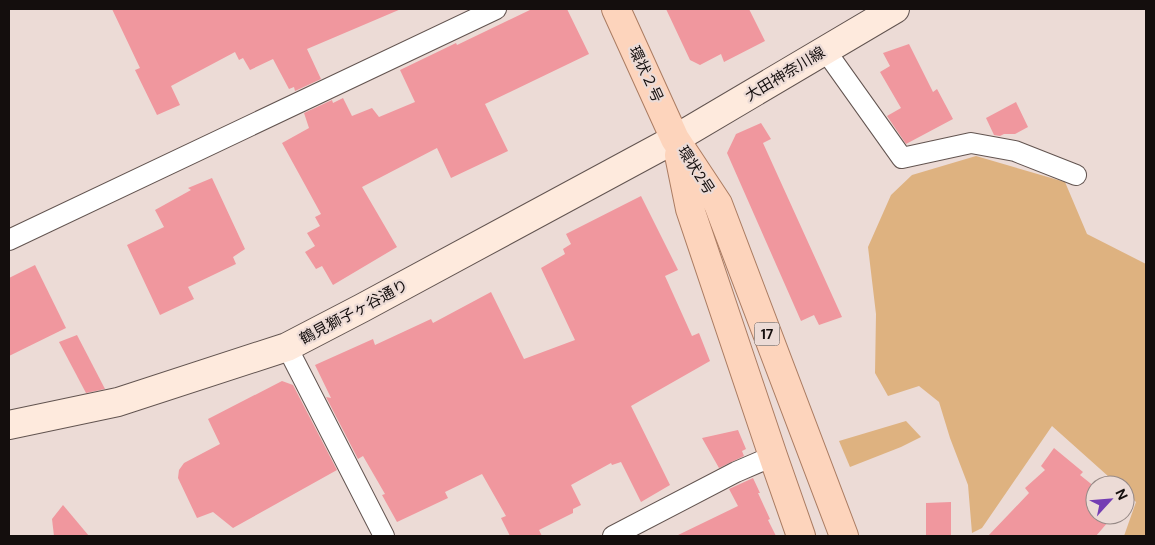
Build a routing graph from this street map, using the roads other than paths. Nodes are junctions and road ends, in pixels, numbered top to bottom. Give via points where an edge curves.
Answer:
1 (496, 9) edge
2 (616, 9) edge
3 (895, 9) edge
4 (825, 50) junction
5 (675, 138) junction
6 (1076, 175) dead end
7 (9, 240) edge
8 (287, 347) junction
9 (9, 425) edge
10 (773, 456) junction
11 (384, 536) edge
12 (613, 536) edge
13 (801, 536) edge
14 (844, 536) edge

1 - 7 street
2 - 5 main road, 環状２号 / 17
3 - 4 main road, 大田神奈川線
4 - 5 main road, 大田神奈川線
4 - 6 street via 902,158 971,143 1015,151
5 - 8 main road, 鶴見獅子ヶ谷通り
5 - 10 main road, 環状2号 / 17 via 690,209
5 - 14 main road, 環状2号 / 17 via 718,204
8 - 9 main road, 鶴見獅子ヶ谷通り via 118,402
8 - 11 street
10 - 12 street
10 - 13 main road, 環状2号 / 17

